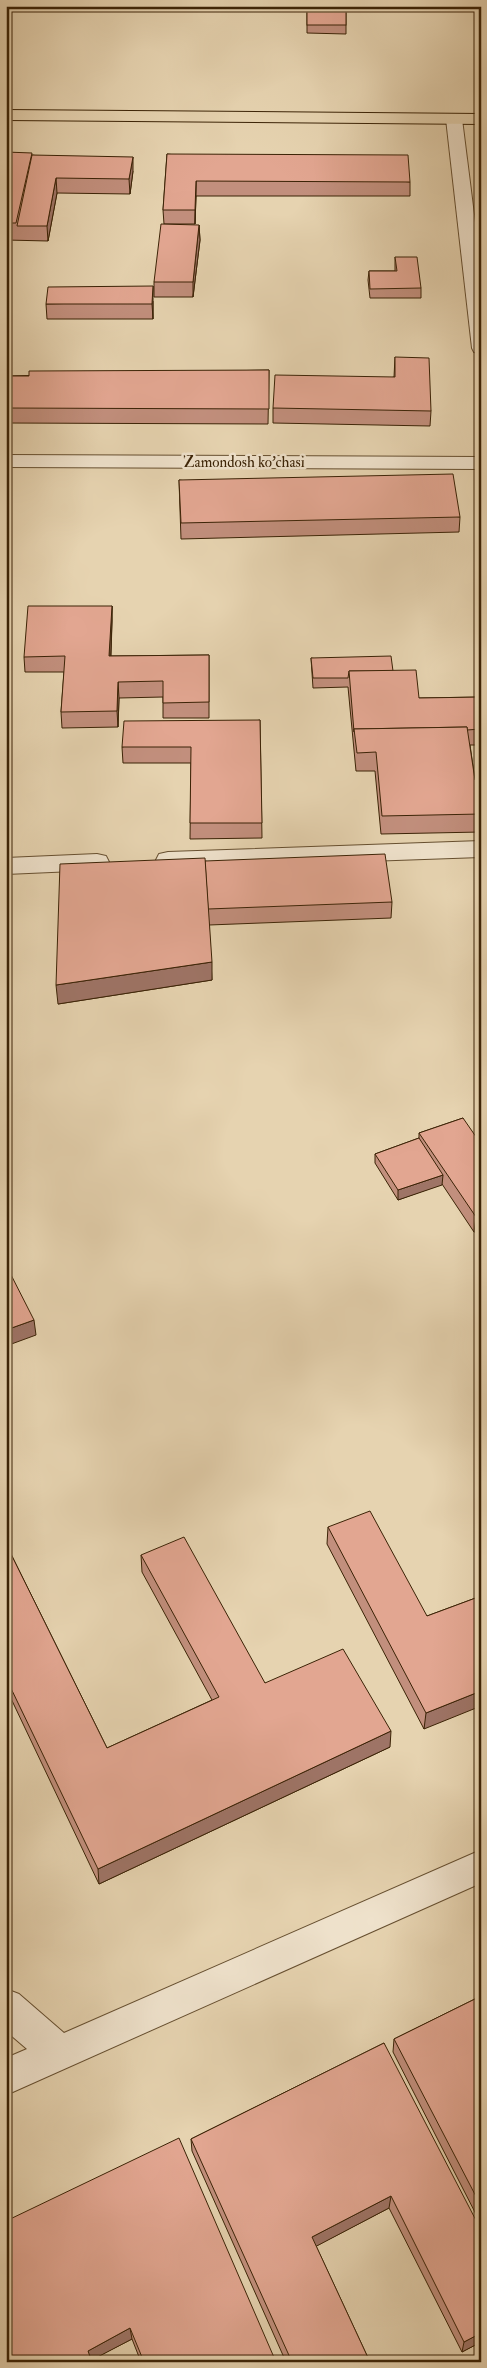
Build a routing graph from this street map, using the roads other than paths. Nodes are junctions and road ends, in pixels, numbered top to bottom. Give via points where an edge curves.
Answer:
1 (6, 115) edge
2 (454, 119) junction
3 (481, 119) edge
4 (481, 348) edge
5 (6, 461) edge
6 (481, 463) edge
7 (481, 848) edge
8 (145, 860) edge
9 (115, 862) edge
10 (6, 866) edge
11 (481, 1866) edge
12 (6, 2007) edge
13 (60, 2053) junction
14 (6, 2077) edge

1 - 2 main road
2 - 3 main road
2 - 4 street
5 - 6 street, Zamondosh ko'chasi
7 - 8 street
9 - 10 street
11 - 13 street
12 - 13 street
13 - 14 street

